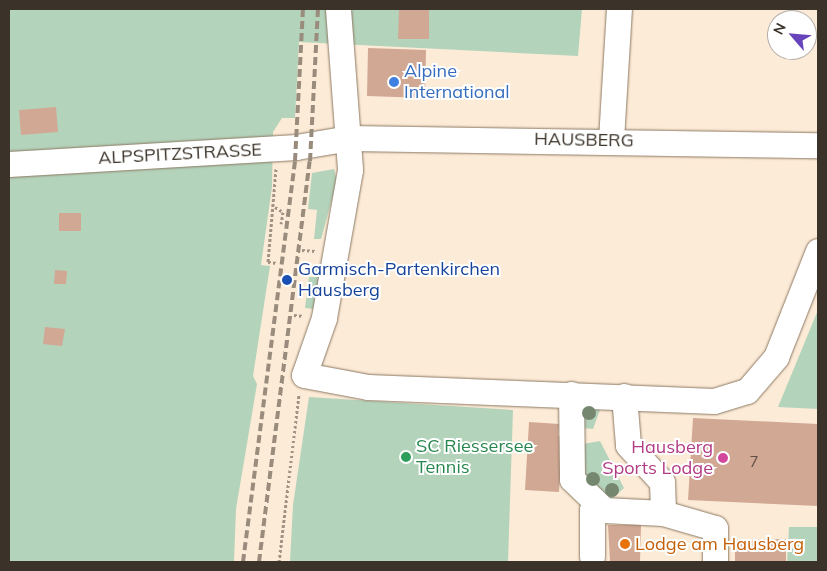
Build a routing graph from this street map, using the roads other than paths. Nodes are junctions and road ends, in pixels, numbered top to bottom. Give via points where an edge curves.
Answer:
1 (338, 9) edge
2 (619, 9) edge
3 (350, 138) junction
4 (610, 139) junction
5 (818, 145) edge
6 (9, 164) edge
7 (818, 251) edge
8 (571, 394) junction
9 (624, 396) junction
10 (604, 510) junction
11 (663, 513) junction
12 (592, 556) dead end
13 (715, 562) edge

1 - 3 street
2 - 4 street
3 - 4 street, HAUSBERG
3 - 6 street, ALPSPITZSTRASSE via 277,149
3 - 8 street via 350,170 324,318 304,375 368,387
4 - 5 street, HAUSBERG
7 - 9 street via 776,357 748,391 714,401
8 - 9 street
8 - 10 street via 572,479
9 - 11 street via 628,444 662,482
10 - 11 street
10 - 12 street via 592,510
11 - 13 street via 715,528

